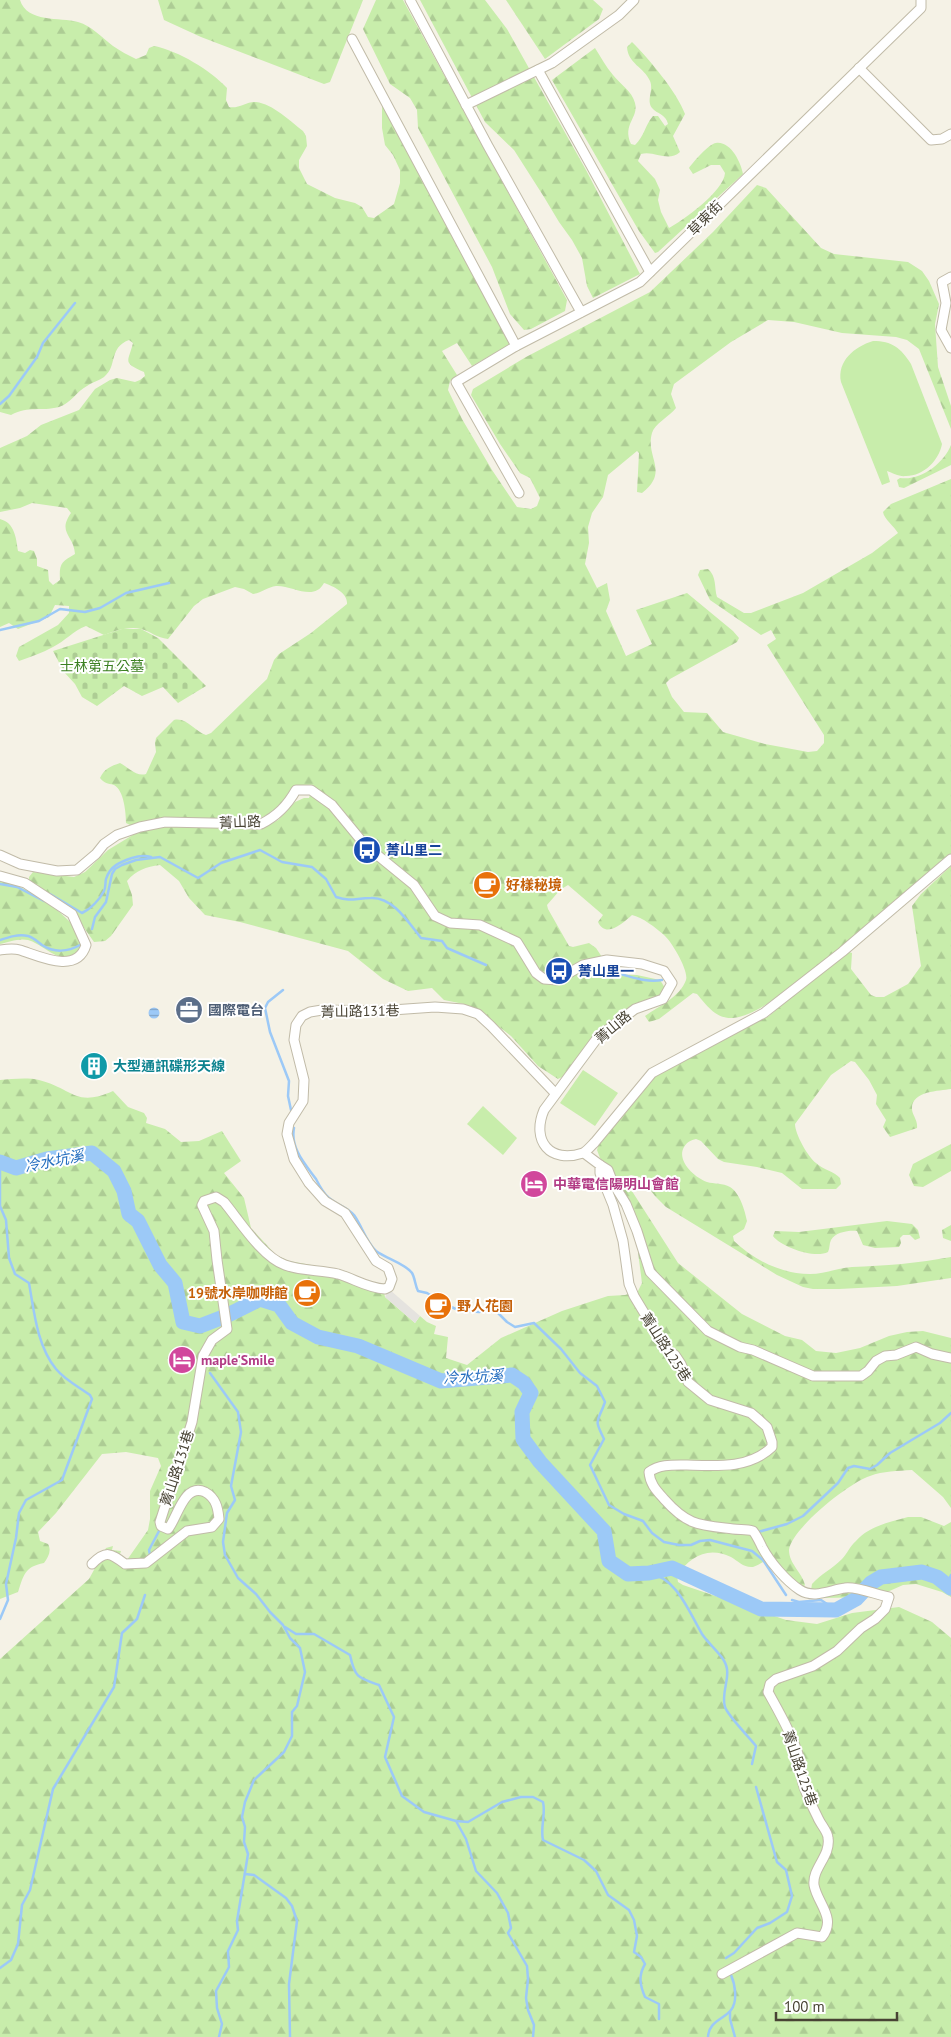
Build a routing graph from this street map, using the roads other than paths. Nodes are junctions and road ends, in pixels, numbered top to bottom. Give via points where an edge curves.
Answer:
1 (410, 0) edge
2 (634, 0) edge
3 (921, 4) edge
4 (352, 38) dead end
5 (859, 68) junction
6 (538, 70) junction
7 (466, 104) junction
8 (951, 134) edge
9 (650, 272) junction
10 (947, 280) edge
11 (581, 312) junction
12 (516, 346) junction
13 (951, 348) edge
14 (519, 493) dead end
15 (0, 855) edge
16 (951, 859) edge
17 (0, 876) edge
18 (0, 950) edge
19 (555, 1093) junction
20 (584, 1153) junction
21 (600, 1165) junction
22 (951, 1358) edge
23 (92, 1564) dead end
24 (722, 1974) dead end

1 - 7 street
2 - 6 street via 619,15
3 - 5 street, 草東街
4 - 12 street
5 - 8 street via 930,140
5 - 9 street, 草東街
6 - 7 street
6 - 9 street
7 - 11 street
9 - 11 street, 草東街 via 640,282
10 - 13 street via 941,330
11 - 12 street, 草東街
12 - 14 street, 草東街 via 456,382
15 - 19 street, 菁山路 via 20,864 56,871 76,870 104,844 124,832 165,822 261,824 274,818 289,803 296,790 311,790 332,805 365,845 414,885 435,916 450,923 480,925 517,942 536,973 544,979 557,980 583,965 607,960 642,964 664,971 672,983 663,999 635,1009 598,1037
16 - 20 street via 764,1014 652,1073
17 - 18 street via 25,883 72,914 86,945 82,955 73,960 52,961 10,948
19 - 20 street, 菁山路 via 539,1123 540,1139 548,1150 562,1156
19 - 23 street, 菁山路131巷 via 492,1026 478,1014 463,1009 322,1010 302,1016 296,1025 294,1040 304,1080 303,1101 289,1123 287,1134 294,1159 325,1201 345,1213 369,1253 388,1268 391,1283 385,1289 368,1288 351,1278 285,1265 262,1248 224,1202 216,1197 204,1201 202,1205 214,1230 227,1329 212,1340 203,1356 192,1422 160,1522 168,1529 185,1497 196,1491 204,1491 211,1497 217,1506 219,1519 212,1527 187,1531 146,1562 125,1564 106,1554
20 - 21 street
21 - 22 street via 608,1170 626,1204 650,1272 708,1331 813,1376 861,1376 885,1356 916,1347
21 - 24 street, 菁山路125巷 via 623,1241 629,1284 666,1349 676,1355 688,1382 710,1400 751,1413 767,1428 772,1442 772,1447 765,1454 749,1462 656,1467 649,1472 654,1487 689,1522 752,1531 774,1564 802,1591 814,1594 854,1588 889,1597 885,1609 837,1651 813,1666 776,1679 768,1692 790,1733 803,1785 828,1836 829,1846 814,1882 829,1918 826,1933 822,1937 797,1933

